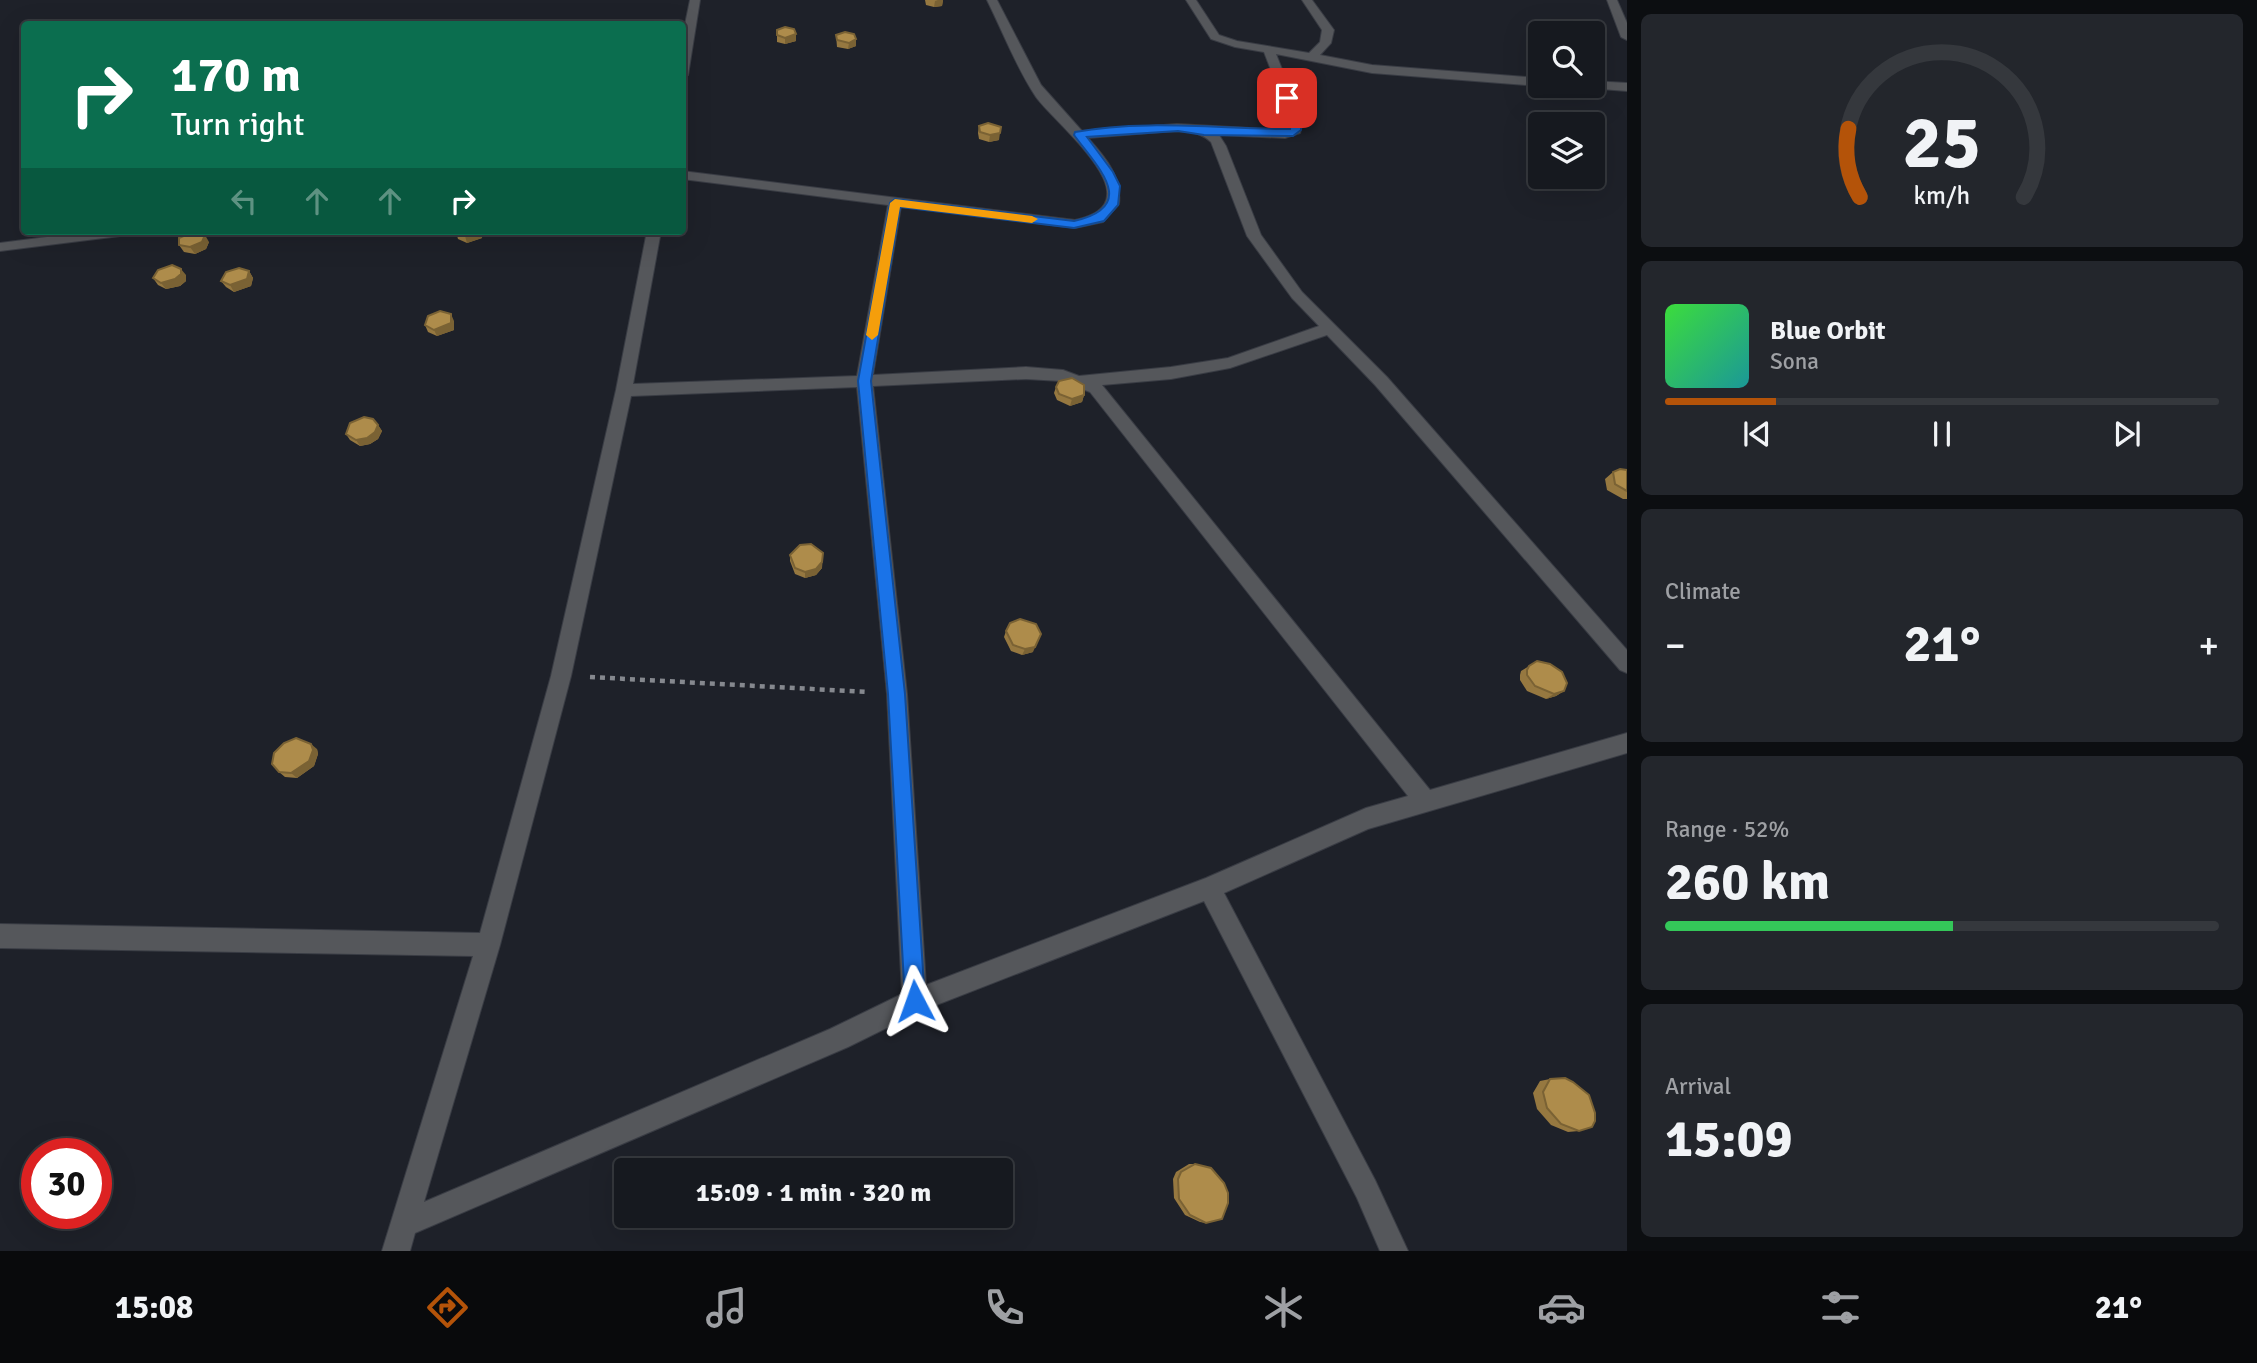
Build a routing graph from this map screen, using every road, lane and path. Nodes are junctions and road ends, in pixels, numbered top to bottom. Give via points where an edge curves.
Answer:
1 (695, 0) edge
2 (992, 0) edge
3 (1191, 0) edge
4 (1307, 0) edge
5 (1612, 0) edge
6 (1627, 37) edge
7 (1269, 50) junction
8 (686, 52) edge
9 (1312, 57) junction
10 (1528, 81) edge
11 (1605, 86) edge
12 (1627, 87) edge
13 (1204, 131) junction
14 (1079, 135) junction
15 (686, 177) edge
16 (895, 203) junction
17 (96, 235) edge
18 (653, 235) edge
19 (0, 247) edge
20 (1330, 328) junction
21 (864, 381) junction
22 (1080, 381) junction
23 (624, 390) junction
24 (1627, 664) edge
25 (561, 676) junction
26 (897, 694) junction
27 (1627, 743) edge
28 (1426, 802) junction
29 (1209, 888) junction
30 (0, 936) edge
31 (488, 944) junction
32 (915, 1001) junction
33 (402, 1224) junction
34 (396, 1251) edge
35 (1394, 1251) edge

1 - 8 street
2 - 14 street via 1044,100
3 - 7 street via 1215,37
4 - 9 street via 1328,30 1325,43
5 - 6 street
7 - 9 street
7 - 13 street via 1297,122 1296,130 1284,134
9 - 10 street via 1372,69
11 - 12 street
13 - 14 street via 1178,128
13 - 20 street via 1220,146 1254,236 1297,295
14 - 16 street via 1115,186 1112,205 1100,218 1074,224
15 - 16 street
16 - 21 street
17 - 19 street
18 - 23 street
20 - 22 street via 1230,363
20 - 24 street
21 - 22 street via 1026,373
21 - 23 street
21 - 26 street
22 - 28 street via 1096,388
23 - 25 street
25 - 26 path
25 - 31 street
26 - 32 street
27 - 28 street
28 - 29 street via 1366,819
29 - 32 street
29 - 35 street
30 - 31 street
31 - 33 street
32 - 33 street via 839,1038
33 - 34 street

